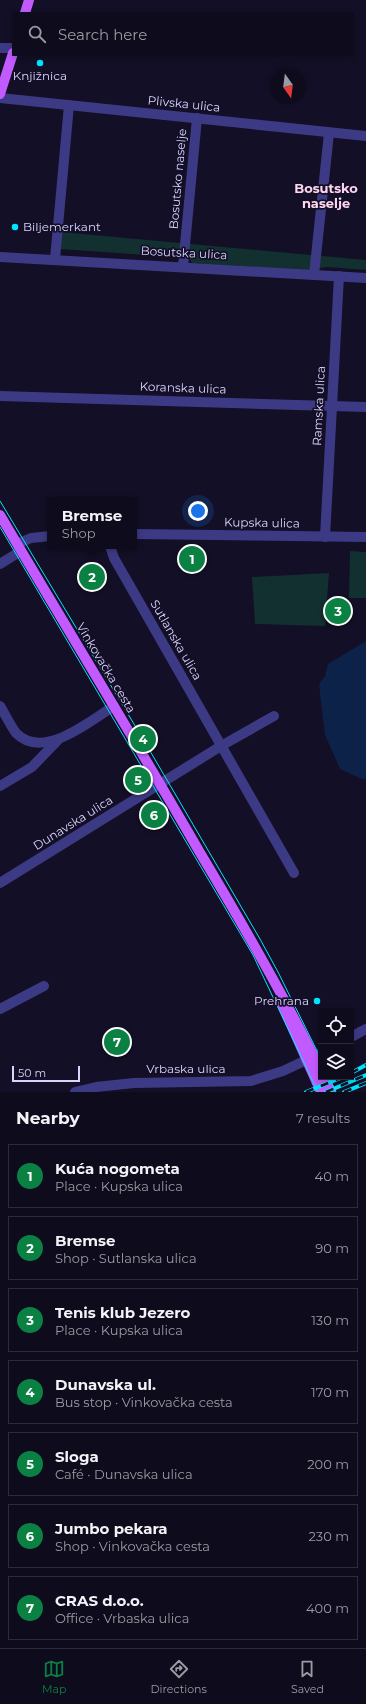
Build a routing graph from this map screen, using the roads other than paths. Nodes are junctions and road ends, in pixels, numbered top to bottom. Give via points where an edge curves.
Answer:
1 (29, 0) edge
2 (25, 12) edge
3 (0, 48) edge
4 (12, 48) edge
5 (12, 55) edge
6 (4, 68) edge
7 (0, 94) edge
8 (0, 98) edge
9 (69, 104) junction
10 (197, 118) junction
11 (329, 133) junction
12 (366, 136) edge
13 (0, 257) edge
14 (55, 259) junction
15 (183, 266) junction
16 (314, 275) junction
17 (339, 276) junction
18 (366, 278) edge
19 (0, 396) edge
20 (332, 406) junction
21 (366, 407) edge
22 (0, 515) edge
23 (137, 534) edge
24 (47, 536) edge
25 (325, 537) junction
26 (366, 537) edge
27 (19, 548) junction
28 (111, 549) edge
29 (0, 564) edge
30 (0, 706) edge
31 (114, 706) junction
32 (274, 716) dead end
33 (58, 739) junction
34 (32, 741) junction
35 (221, 746) junction
36 (40, 759) junction
37 (160, 784) junction
38 (0, 786) edge
39 (294, 873) dead end
40 (0, 884) edge
41 (273, 980) junction
42 (44, 986) dead end
43 (0, 1009) edge
44 (366, 1029) edge
45 (354, 1035) edge
46 (318, 1054) edge
47 (318, 1064) edge
48 (325, 1080) edge
49 (76, 1092) edge
50 (321, 1092) edge
51 (331, 1092) edge

1 - 2 main road
3 - 4 street
5 - 6 main road
6 - 7 main road
8 - 9 street, Plivska ulica
9 - 10 street, Plivska ulica
9 - 14 street
10 - 11 street, Plivska ulica
10 - 15 street, Bosutsko naselje
11 - 12 street, Plivska ulica
11 - 16 street
13 - 14 street, Bosutska ulica
14 - 15 street, Bosutska ulica
15 - 16 street, Bosutska ulica
16 - 17 street, Bosutska ulica
17 - 18 street, Bosutska ulica
17 - 20 street, Ramska ulica
19 - 20 street, Koranska ulica
20 - 21 street, Koranska ulica
20 - 25 street, Ramska ulica
22 - 27 main road, Vinkovačka cesta
23 - 25 street, Kupska ulica
24 - 27 street via 31,538
25 - 26 street, Kupska ulica
27 - 29 street
27 - 31 main road, Vinkovačka cesta
28 - 35 street, Sutlanska ulica
30 - 34 street via 16,732
31 - 33 street
31 - 37 main road, Vinkovačka cesta
32 - 35 street
33 - 34 street
33 - 36 street
34 - 36 street via 37,747
35 - 37 street
35 - 39 street, Sutlanska ulica
36 - 38 street via 32,767
37 - 40 street, Dunavska ulica
37 - 41 main road, Vinkovačka cesta
41 - 47 main road, Vinkovačka cesta
41 - 50 main road, Vinkovačka cesta via 286,1017
42 - 43 street
44 - 45 street
46 - 49 street, Vrbaska ulica via 273,1075 251,1081 134,1083
48 - 51 main road

